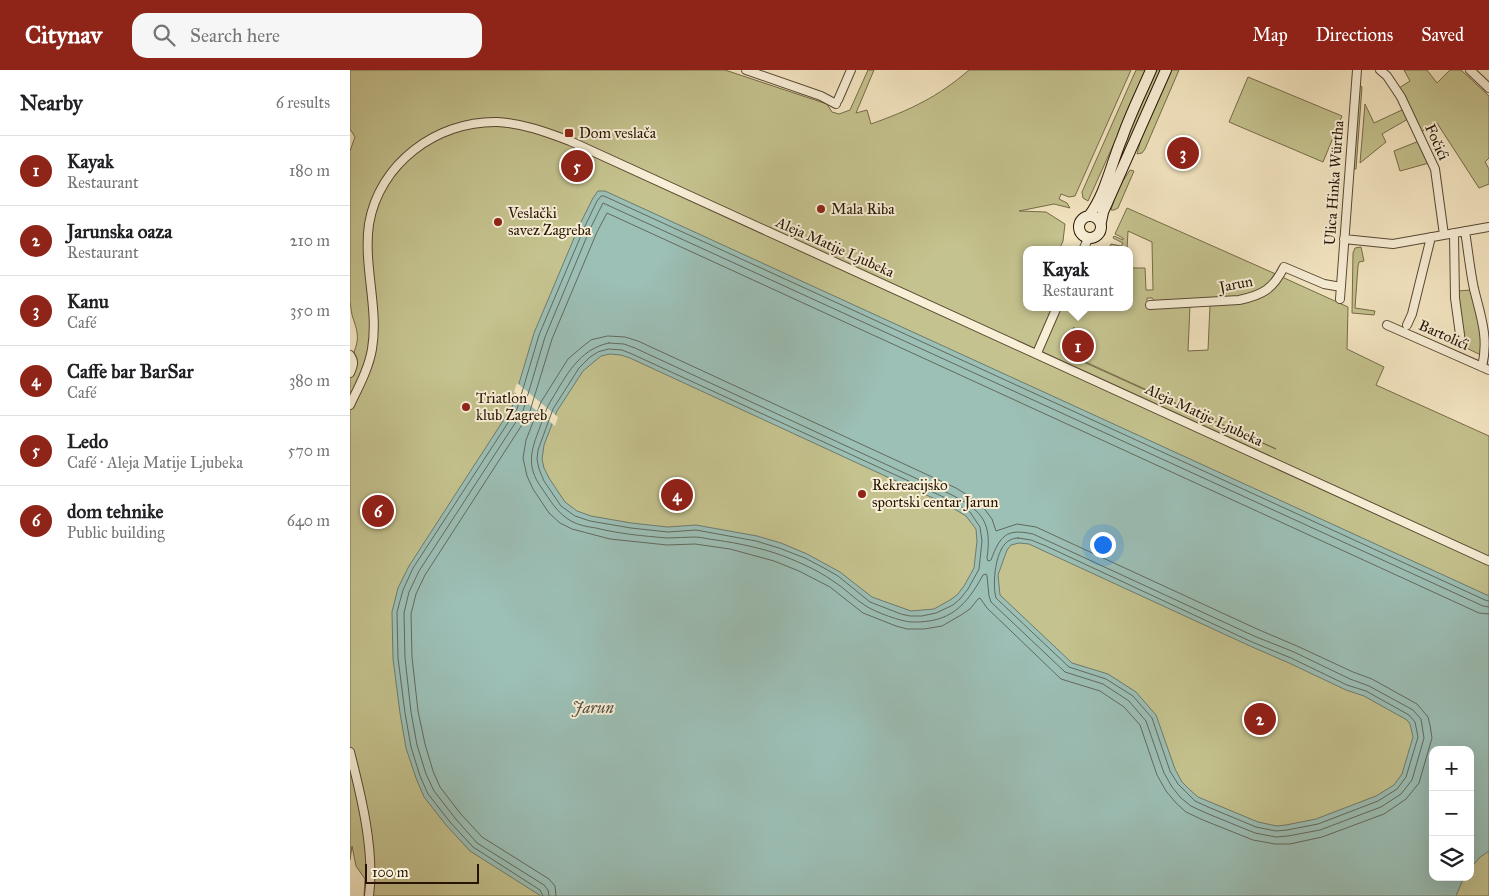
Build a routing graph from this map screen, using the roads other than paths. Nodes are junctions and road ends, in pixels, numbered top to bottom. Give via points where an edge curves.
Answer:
1 (746, 70) edge
2 (851, 70) edge
3 (1151, 70) edge
4 (1166, 70) edge
5 (1357, 70) edge
6 (1380, 70) edge
7 (1470, 70) edge
8 (1489, 88) edge
9 (1089, 216) junction
10 (1101, 222) junction
11 (1489, 227) edge
12 (1465, 231) junction
13 (1454, 233) junction
14 (1444, 234) junction
15 (1430, 237) junction
16 (1088, 239) junction
17 (1344, 239) junction
18 (1085, 246) edge
19 (1340, 287) junction
20 (1340, 299) dead end
21 (1150, 305) dead end
22 (1055, 311) edge
23 (1387, 325) dead end
24 (1408, 325) dead end
25 (1461, 342) dead end
26 (1037, 354) junction
27 (350, 355) edge
28 (1485, 369) edge
29 (350, 373) edge
30 (350, 406) edge
31 (1489, 561) edge
32 (350, 752) edge
33 (368, 896) edge

1 - 2 street via 837,102
3 - 9 street via 1122,136 1112,170
4 - 10 street
5 - 17 street, Ulica Hinka Würtha
6 - 14 street, Fočići via 1401,97 1434,169
7 - 8 street
9 - 10 street
9 - 16 street via 1079,225 1082,235
10 - 16 street via 1099,235
11 - 12 street
12 - 13 street
12 - 28 street via 1475,290 1486,327
13 - 14 street
13 - 25 street via 1455,298
14 - 15 street
15 - 17 street via 1393,244
15 - 24 street
16 - 18 street
17 - 19 street, Ulica Hinka Würtha
19 - 20 street, Ulica Hinka Würtha
19 - 21 street, Jarun via 1324,284 1284,266 1270,289 1250,298
22 - 26 street
23 - 28 street, Bartolići
26 - 30 street, Aleja Matije Ljubeka via 570,141 531,128 488,122 449,130 427,140 404,159 382,187 372,210 368,240 374,335 372,350
26 - 31 street, Aleja Matije Ljubeka
27 - 29 street via 354,366
32 - 33 street via 370,857

